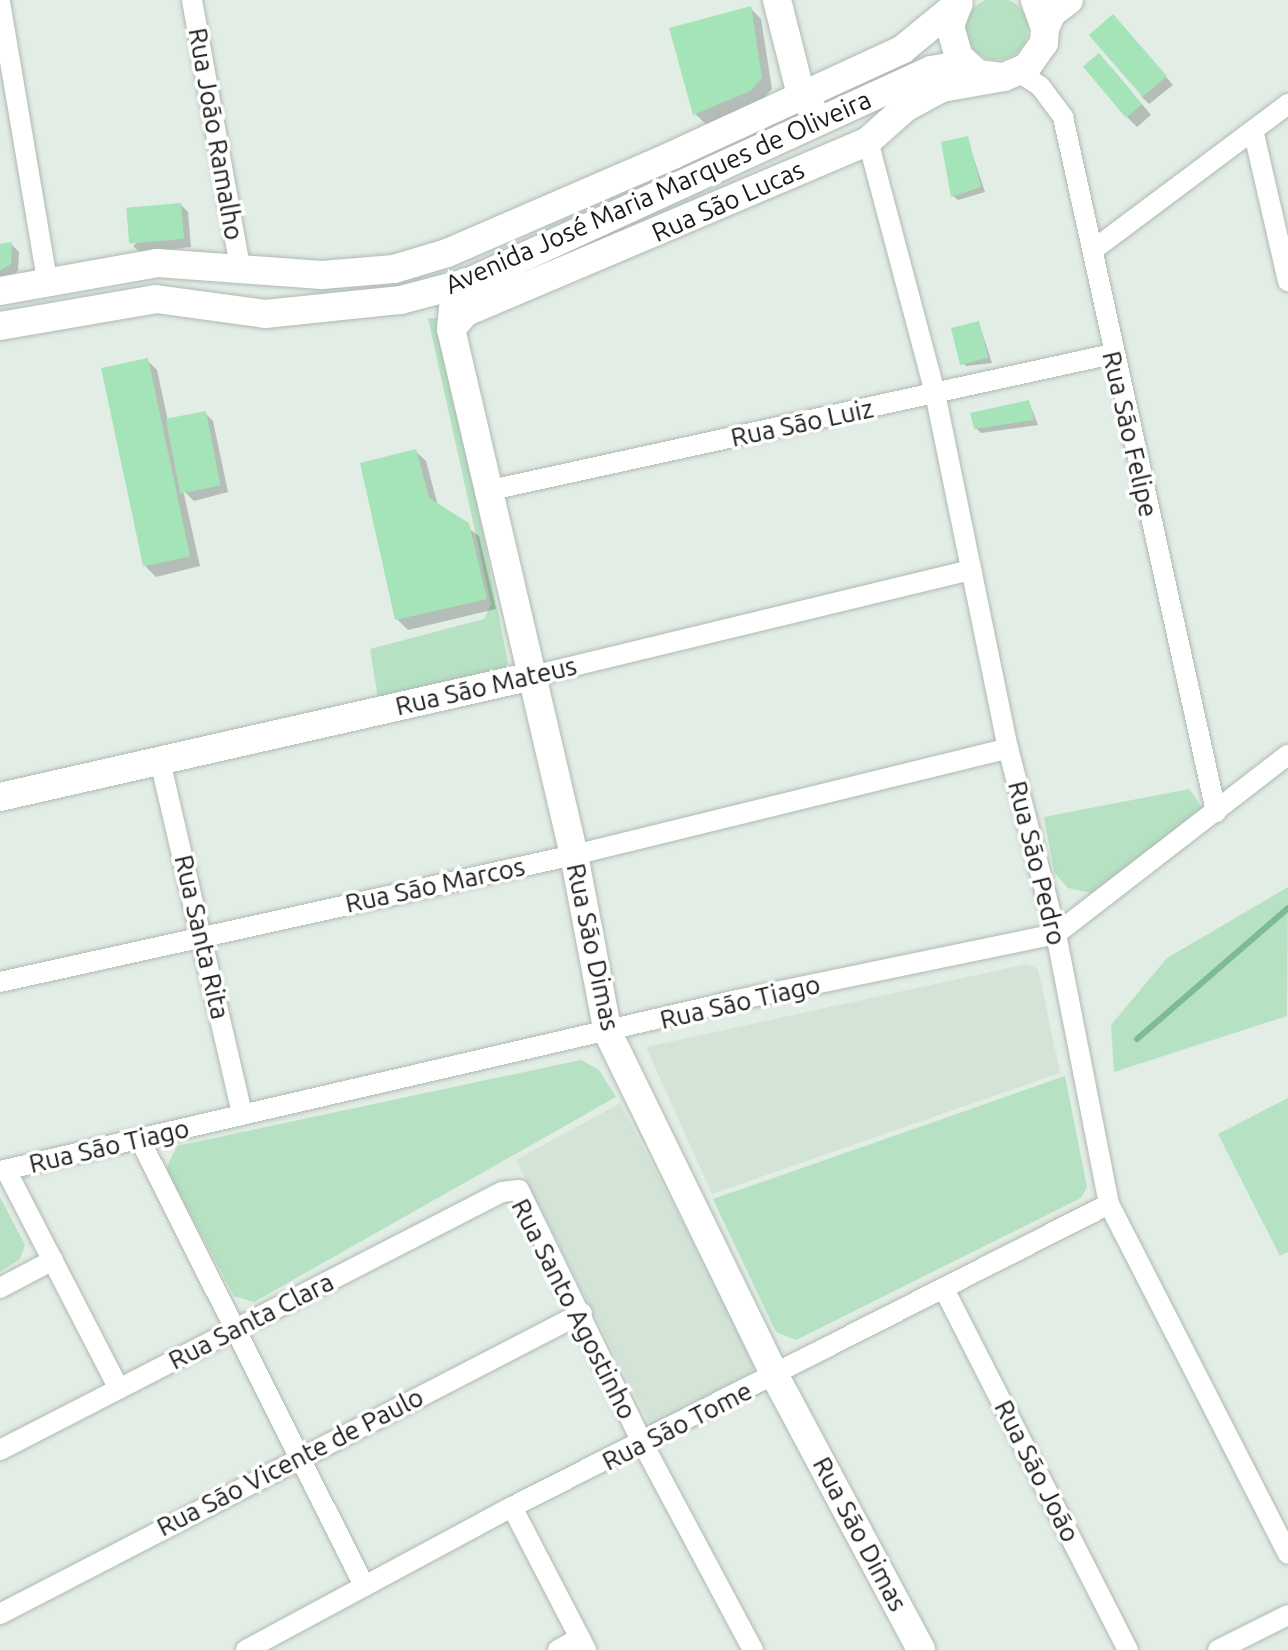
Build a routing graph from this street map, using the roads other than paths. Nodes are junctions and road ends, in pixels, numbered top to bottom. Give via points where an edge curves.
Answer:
1 (192, 0) edge
2 (777, 0) edge
3 (1035, 0) edge
4 (1069, 0) edge
5 (960, 1) edge
6 (0, 2) edge
7 (1045, 28) junction
8 (1000, 74) junction
9 (801, 95) junction
10 (1288, 104) edge
11 (839, 113) junction
12 (1254, 134) junction
13 (868, 141) junction
14 (1093, 250) junction
15 (240, 268) junction
16 (119, 272) junction
17 (47, 280) junction
18 (1288, 281) edge
19 (466, 282) junction
20 (0, 291) edge
21 (166, 299) junction
22 (401, 300) junction
23 (62, 314) junction
24 (0, 326) edge
25 (451, 329) junction
26 (1112, 354) junction
27 (935, 393) junction
28 (491, 490) junction
29 (971, 570) junction
30 (528, 677) junction
31 (1008, 748) junction
32 (1288, 755) edge
33 (160, 761) junction
34 (0, 797) edge
35 (1216, 812) junction
36 (574, 855) junction
37 (1056, 934) junction
38 (202, 936) junction
39 (0, 982) edge
40 (608, 1033) junction
41 (242, 1114) junction
42 (140, 1140) junction
43 (3, 1170) edge
44 (502, 1192) joint
45 (1109, 1204) junction
46 (53, 1260) junction
47 (0, 1288) edge
48 (945, 1291) junction
49 (582, 1313) junction
50 (237, 1329) junction
51 (775, 1376) junction
52 (119, 1389) junction
53 (643, 1444) junction
54 (0, 1450) edge
55 (302, 1454) junction
56 (512, 1507) junction
57 (1288, 1554) edge
58 (364, 1586) junction
59 (0, 1614) edge
60 (1288, 1615) edge
61 (583, 1644) edge
62 (246, 1650) edge
63 (558, 1650) edge
64 (753, 1650) edge
65 (921, 1650) edge
66 (1128, 1650) edge
67 (1218, 1650) edge

1 - 15 street, Rua João Ramalho
2 - 9 street
3 - 7 street
4 - 7 street via 1052,13
5 - 8 street via 950,26 953,45
5 - 9 street, Avenida José Maria Marques de Oliveira via 903,49
6 - 17 street
7 - 8 street via 1037,56
8 - 11 street, Avenida José Maria Marques de Oliveira via 938,67
8 - 13 street, Rua São Lucas via 924,97
8 - 14 street, Rua São Felipe via 1040,86 1063,117
9 - 11 street via 819,114
9 - 15 street, Avenida José Maria Marques de Oliveira via 673,155 407,265 361,275
10 - 12 street
11 - 19 street, Avenida José Maria Marques de Oliveira
12 - 14 street
12 - 18 street
13 - 25 street, Rua São Lucas via 466,312
13 - 27 street, Rua São Pedro
14 - 26 street, Rua São Felipe
15 - 16 street, Avenida José Maria Marques de Oliveira via 157,263
15 - 21 street via 236,290 226,297
16 - 17 street, Avenida José Maria Marques de Oliveira
16 - 23 street via 50,294
17 - 20 street, Avenida José Maria Marques de Oliveira
19 - 22 street, Avenida José Maria Marques de Oliveira
19 - 25 street via 453,309
21 - 22 street, Avenida José Maria Marques de Oliveira via 265,314
21 - 23 street, Avenida José Maria Marques de Oliveira
22 - 25 street via 433,309
23 - 24 street, Avenida José Maria Marques de Oliveira
25 - 28 street, Rua São Dimas
26 - 27 street, Rua São Luiz
26 - 35 street, Rua São Felipe
27 - 28 street, Rua São Luiz
27 - 29 street, Rua São Pedro
28 - 30 street, Rua São Dimas
29 - 30 street, Rua São Mateus
29 - 31 street, Rua São Pedro
30 - 33 street, Rua São Mateus
30 - 36 street, Rua São Dimas
31 - 36 street, Rua São Marcos
31 - 37 street, Rua São Pedro
32 - 35 street, Rua São Tiago
33 - 34 street, Rua São Mateus
33 - 38 street, Rua Santa Rita
35 - 37 street, Rua São Tiago
36 - 38 street, Rua São Marcos
36 - 40 street, Rua São Dimas
37 - 40 street, Rua São Tiago
37 - 45 street, Rua São Pedro
38 - 39 street, Rua São Marcos
38 - 41 street, Rua Santa Rita
40 - 41 street, Rua São Tiago
40 - 51 street, Rua São Dimas
41 - 42 street, Rua São Tiago
42 - 43 street, Rua São Tiago
42 - 50 street
43 - 46 street
44 - 49 street, Rua Santo Agostinho via 519,1190
44 - 50 street, Rua Santa Clara
45 - 48 street, Rua São Tome
45 - 57 street, Rua São Pedro
46 - 47 street
46 - 52 street
48 - 51 street, Rua São Tome
48 - 66 street, Rua São João
49 - 53 street, Rua Santo Agostinho
49 - 55 street, Rua São Vicente de Paulo
50 - 52 street, Rua Santa Clara
50 - 55 street
51 - 53 street, Rua São Tome
51 - 65 street, Rua São Dimas
52 - 54 street, Rua Santa Clara
53 - 56 street, Rua São Tome
53 - 64 street, Rua Santo Agostinho
55 - 58 street
55 - 59 street, Rua São Vicente de Paulo
56 - 58 street, Rua São Tome
56 - 61 street
58 - 62 street, Rua São Tome
60 - 67 street
61 - 63 street

